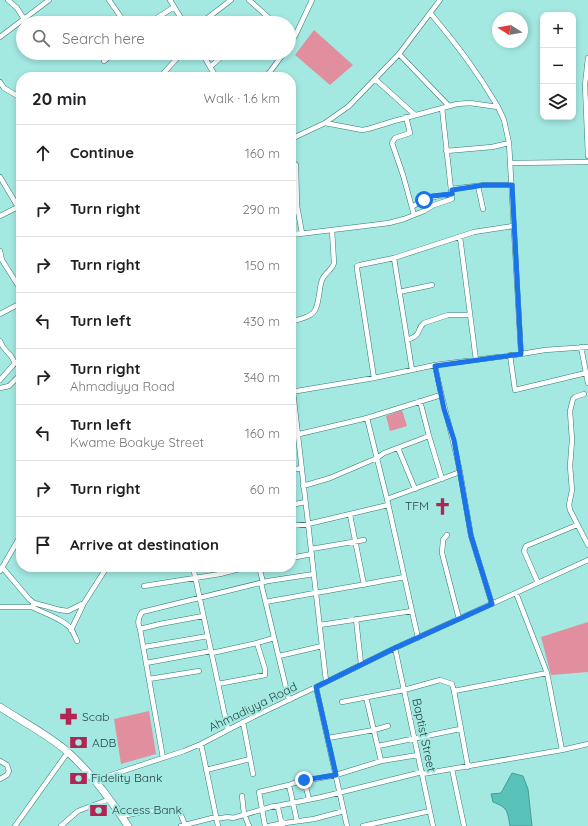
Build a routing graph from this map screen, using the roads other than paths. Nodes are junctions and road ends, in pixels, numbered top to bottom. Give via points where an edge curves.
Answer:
1 (8, 0) edge
2 (49, 0) edge
3 (109, 0) edge
4 (170, 0) edge
5 (231, 0) edge
6 (249, 0) edge
7 (312, 0) edge
8 (440, 0) edge
9 (174, 8) junction
10 (431, 14) junction
11 (22, 16) edge
12 (28, 16) edge
13 (120, 16) edge
14 (161, 16) edge
15 (179, 16) edge
16 (210, 16) edge
17 (267, 16) edge
18 (16, 25) edge
19 (296, 34) edge
20 (0, 37) edge
21 (399, 54) junction
22 (588, 58) edge
23 (176, 60) edge
24 (206, 60) edge
25 (217, 60) edge
26 (279, 60) edge
27 (210, 66) junction
28 (165, 72) edge
29 (213, 72) edge
30 (270, 72) edge
31 (375, 79) junction
32 (0, 82) edge
33 (16, 95) edge
34 (450, 106) junction
35 (498, 107) junction
36 (442, 108) junction
37 (415, 115) junction
38 (406, 117) junction
39 (325, 123) junction
40 (296, 138) edge
41 (509, 143) junction
42 (446, 151) junction
43 (588, 156) edge
44 (588, 162) edge
45 (511, 163) junction
46 (296, 165) edge
47 (0, 177) edge
48 (512, 185) junction
49 (478, 186) junction
50 (452, 192) junction
51 (16, 200) edge
52 (412, 207) junction
53 (16, 208) edge
54 (483, 209) dead end
55 (414, 215) junction
56 (0, 216) edge
57 (513, 226) junction
58 (332, 230) junction
59 (302, 233) junction
60 (296, 234) edge
61 (460, 237) junction
62 (0, 251) edge
63 (394, 258) junction
64 (16, 282) edge
65 (432, 285) dead end
66 (399, 292) junction
67 (16, 306) edge
68 (0, 314) edge
69 (470, 314) junction
70 (296, 320) edge
71 (407, 340) junction
72 (0, 341) edge
73 (588, 347) edge
74 (0, 348) edge
75 (581, 348) junction
76 (9, 354) junction
77 (521, 354) junction
78 (510, 355) junction
79 (476, 360) junction
80 (15, 363) joint
81 (435, 366) junction
82 (412, 370) junction
83 (586, 373) junction
84 (374, 378) junction
85 (16, 379) edge
86 (0, 380) edge
87 (588, 383) edge
88 (0, 388) edge
89 (296, 390) edge
90 (584, 394) dead end
91 (441, 395) junction
92 (420, 401) junction
93 (367, 418) junction
94 (296, 426) edge
95 (298, 435) junction
96 (429, 436) junction
97 (398, 448) junction
98 (377, 458) junction
99 (301, 468) junction
100 (296, 469) edge
101 (460, 472) junction
102 (442, 479) junction
103 (303, 486) junction
104 (415, 489) junction
105 (387, 499) junction
106 (305, 502) junction
107 (296, 504) edge
108 (388, 505) junction
109 (350, 515) junction
110 (308, 524) junction
111 (296, 525) edge
112 (577, 525) junction
113 (446, 535) dead end
114 (364, 540) dead end
115 (355, 542) junction
116 (16, 544) edge
117 (588, 545) edge
118 (311, 552) junction
119 (296, 556) edge
120 (588, 560) edge
121 (1, 569) edge
122 (104, 572) edge
123 (194, 572) edge
124 (230, 572) edge
125 (260, 572) edge
126 (226, 573) joint
127 (314, 574) junction
128 (404, 577) junction
129 (196, 579) junction
130 (262, 582) junction
131 (538, 583) junction
132 (364, 585) junction
133 (144, 586) dead end
134 (316, 592) junction
135 (516, 593) junction
136 (200, 598) junction
137 (266, 602) junction
138 (84, 603) junction
139 (492, 604) junction
140 (33, 605) junction
141 (0, 607) edge
142 (412, 611) junction
143 (203, 616) junction
144 (356, 619) junction
145 (459, 619) junction
146 (320, 624) junction
147 (140, 629) junction
148 (72, 630) junction
149 (208, 636) junction
150 (274, 638) junction
151 (418, 638) junction
152 (77, 641) dead end
153 (258, 643) junction
154 (322, 646) junction
155 (144, 647) junction
156 (395, 648) junction
157 (211, 652) junction
158 (279, 656) junction
159 (146, 663) junction
160 (361, 664) junction
161 (199, 671) dead end
162 (547, 673) junction
163 (149, 679) junction
164 (326, 681) junction
165 (218, 684) junction
166 (316, 687) junction
167 (404, 690) junction
168 (454, 691) junction
169 (366, 697) junction
170 (289, 700) junction
171 (342, 702) dead end
172 (0, 707) edge
173 (243, 722) junction
174 (388, 726) dead end
175 (460, 728) junction
176 (228, 730) junction
177 (374, 730) junction
178 (328, 738) junction
179 (415, 738) junction
180 (201, 744) junction
181 (588, 744) edge
182 (378, 746) junction
183 (562, 750) junction
184 (68, 752) junction
185 (418, 755) junction
186 (163, 758) junction
187 (250, 759) junction
188 (0, 761) edge
189 (381, 761) junction
190 (468, 766) junction
191 (452, 769) junction
192 (206, 770) junction
193 (422, 773) junction
194 (253, 774) dead end
195 (336, 775) junction
196 (0, 779) edge
197 (96, 780) junction
198 (304, 780) junction
199 (289, 785) junction
200 (340, 793) junction
201 (242, 796) dead end
202 (110, 799) junction
203 (309, 799) junction
204 (293, 802) junction
205 (276, 806) junction
206 (262, 809) junction
207 (344, 811) junction
208 (430, 811) junction
209 (244, 814) junction
210 (122, 816) junction
211 (216, 818) junction
212 (297, 821) junction
213 (200, 824) edge
214 (283, 824) edge
215 (183, 825) edge
216 (15, 826) edge
217 (61, 826) edge
218 (128, 826) edge
219 (218, 826) edge
220 (249, 826) edge
221 (265, 826) edge
222 (268, 826) edge
223 (347, 826) edge
224 (364, 826) edge
225 (433, 826) edge
226 (464, 826) edge

1 - 11 street
2 - 12 street
3 - 13 street
4 - 9 street
5 - 16 street
6 - 17 street
7 - 19 street
8 - 10 street
9 - 14 street
9 - 15 street
10 - 21 street
10 - 35 street via 466,56
18 - 20 street
21 - 31 street
21 - 34 street
22 - 43 street via 584,85
23 - 28 street
24 - 27 street
25 - 27 street
26 - 30 street
27 - 29 street
31 - 37 street
31 - 39 street via 349,106
32 - 33 street via 4,88
34 - 35 street via 464,103
34 - 36 street
35 - 41 street
36 - 37 street
36 - 42 street
37 - 38 street
38 - 39 street via 362,130
38 - 52 street via 410,133 395,138 392,143
39 - 40 street
41 - 42 street
41 - 45 street
42 - 50 street
44 - 45 street
45 - 48 street
46 - 59 street
47 - 51 street
48 - 49 street
48 - 57 street
49 - 50 street
49 - 54 street
50 - 52 street via 432,196
50 - 55 street via 452,199
52 - 55 street
53 - 56 street
55 - 58 street via 389,223
57 - 61 street
57 - 77 street
58 - 59 street
58 - 70 street via 333,268 321,281 315,312
59 - 60 street
61 - 63 street
61 - 69 street
62 - 64 street via 2,260
63 - 66 street
63 - 84 street via 357,266
65 - 66 street
66 - 71 street
67 - 68 street
69 - 71 street via 448,315 424,323 416,336
69 - 79 street
71 - 82 street
72 - 76 street
73 - 75 street
74 - 76 street
75 - 77 street
75 - 83 street
76 - 80 street
77 - 78 street
78 - 79 street
78 - 83 street via 515,390
79 - 81 street
80 - 86 street
81 - 82 street
81 - 91 street
82 - 84 street
83 - 87 street
84 - 89 street
85 - 88 street via 9,386
90 - 112 street via 573,399 570,411 572,490 569,505
91 - 92 street
91 - 101 street
92 - 93 street
92 - 96 street
93 - 95 street
93 - 98 street
94 - 95 street
95 - 99 street
96 - 97 street
96 - 102 street
97 - 98 street
97 - 104 street
98 - 103 street via 330,478
98 - 105 street
99 - 100 street
99 - 103 street
101 - 102 street
101 - 139 street via 471,536
102 - 104 street
103 - 106 street
104 - 105 street
105 - 108 street
106 - 107 street
106 - 110 street
108 - 109 street
108 - 128 street
109 - 110 street
109 - 115 street
110 - 111 street
110 - 118 street
112 - 117 street
112 - 131 street via 526,546 524,551
113 - 145 street via 442,553
114 - 115 street
115 - 118 street
115 - 132 street
116 - 121 street
118 - 119 street
118 - 127 street
120 - 131 street, Ahmadiyya Road
121 - 140 street
122 - 138 street
123 - 129 street
124 - 126 street
125 - 130 street
126 - 129 street
127 - 130 street
127 - 134 street
128 - 132 street
128 - 142 street
129 - 133 street
129 - 136 street
130 - 136 street
130 - 137 street
131 - 135 street, Ahmadiyya Road
132 - 134 street
134 - 137 street
134 - 146 street
135 - 139 street, Ahmadiyya Road
135 - 162 street
136 - 143 street
136 - 147 street via 142,612 138,621
137 - 150 street
138 - 140 street via 68,611
138 - 148 street
139 - 145 street, Ahmadiyya Road
140 - 141 street
140 - 148 street
142 - 144 street
142 - 151 street
143 - 147 street
143 - 149 street
144 - 146 street
144 - 160 street
145 - 151 street, Ahmadiyya Road
146 - 154 street
147 - 155 street
148 - 152 street
149 - 155 street
149 - 157 street
150 - 153 street
150 - 158 street
151 - 156 street, Ahmadiyya Road
153 - 157 street
153 - 165 street via 265,675
154 - 158 street
154 - 164 street
155 - 159 street
156 - 160 street, Ahmadiyya Road
156 - 167 street, Baptist Street
157 - 159 street
157 - 165 street
158 - 170 street
159 - 163 street
160 - 164 street, Ahmadiyya Road
161 - 163 street
162 - 168 street
162 - 183 street
163 - 186 street
164 - 166 street, Ahmadiyya Road
165 - 176 street
166 - 170 street, Ahmadiyya Road
166 - 178 street
167 - 168 street via 440,680 452,684
167 - 169 street
167 - 179 street, Baptist Street
168 - 175 street
169 - 171 street
169 - 177 street
170 - 173 street, Ahmadiyya Road
172 - 184 highway
173 - 176 street, Ahmadiyya Road
173 - 187 street
174 - 177 street
175 - 179 street
175 - 190 street
176 - 180 street, Ahmadiyya Road
177 - 178 street
177 - 182 street
178 - 195 street
179 - 182 street
179 - 185 street, Baptist Street
180 - 186 street, Ahmadiyya Road
180 - 192 street
181 - 183 street
182 - 189 street
183 - 190 street
184 - 197 highway
184 - 216 street
185 - 189 street
185 - 193 street, Baptist Street
186 - 197 street, Ahmadiyya Road
187 - 192 street
187 - 194 street
188 - 196 street via 7,765 9,771
189 - 195 street
190 - 191 street
191 - 193 street
191 - 226 street
192 - 211 street
193 - 200 street
193 - 208 street, Baptist Street
195 - 198 street
195 - 200 street
197 - 202 highway
198 - 199 street
198 - 203 street
199 - 204 street
199 - 206 street via 259,792
200 - 203 street
200 - 207 street
201 - 209 street
202 - 210 highway
202 - 217 street via 78,811
203 - 204 street
204 - 205 street
204 - 212 street
205 - 206 street
205 - 214 street
206 - 209 street
206 - 221 street
207 - 212 street
207 - 223 street
208 - 224 street
208 - 225 street, Baptist Street
209 - 211 street via 233,818
209 - 220 street
210 - 215 street via 147,811 179,810
210 - 218 highway
211 - 213 street
211 - 219 street
212 - 214 street
213 - 215 street
214 - 222 street

